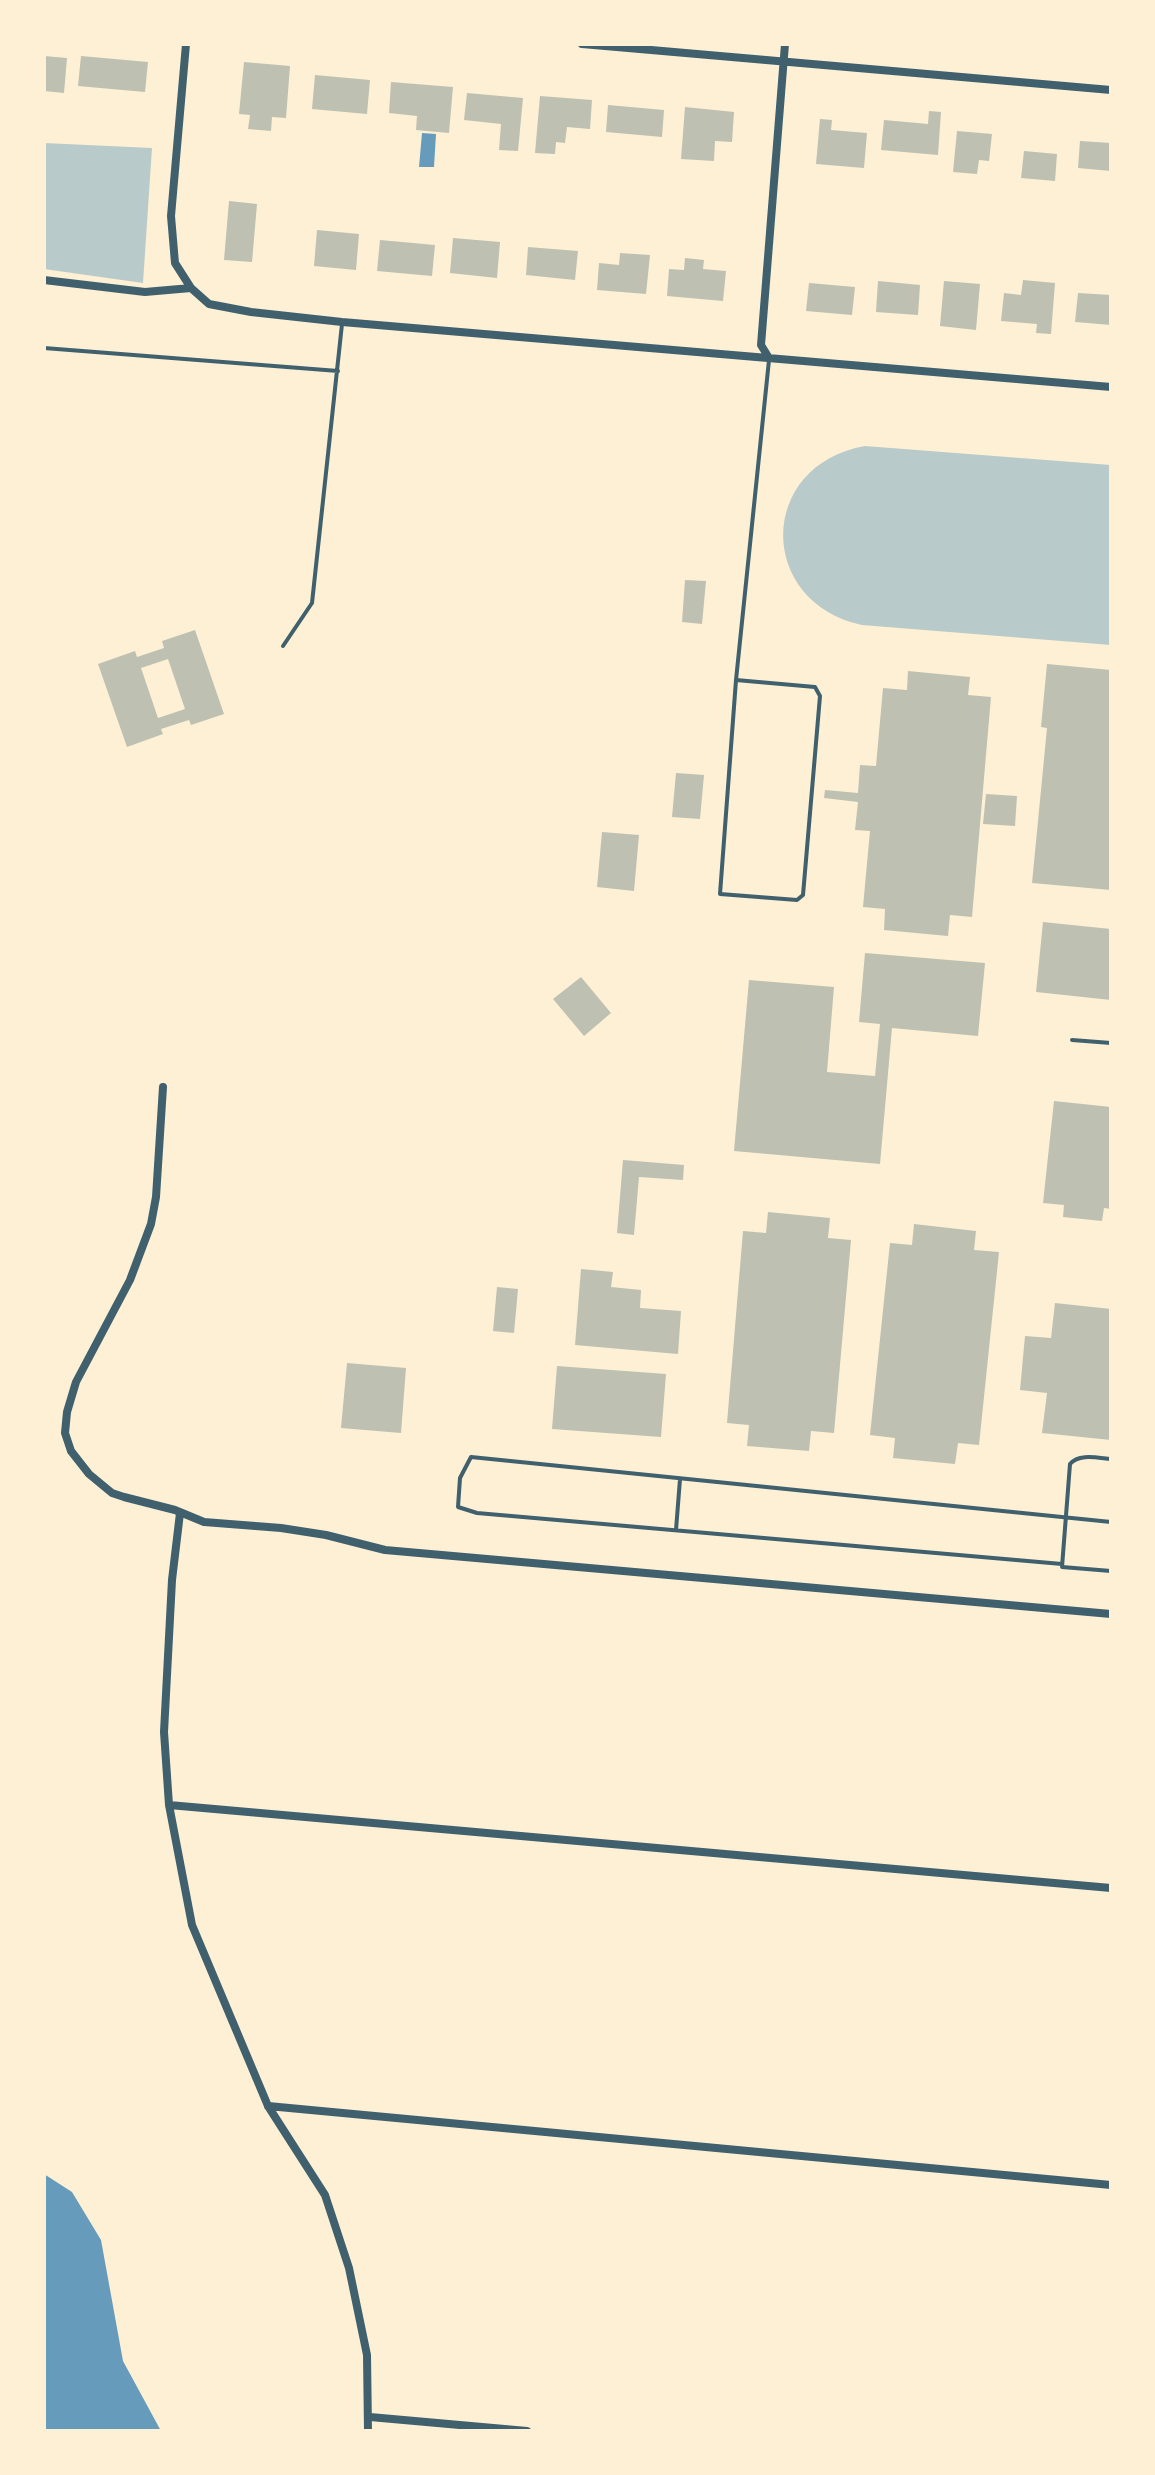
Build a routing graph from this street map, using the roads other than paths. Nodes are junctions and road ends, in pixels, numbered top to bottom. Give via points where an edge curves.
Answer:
1 (186, 44) edge
2 (582, 44) edge
3 (785, 44) edge
4 (784, 62) junction
5 (1111, 90) edge
6 (44, 280) edge
7 (191, 288) junction
8 (342, 322) junction
9 (44, 348) edge
10 (769, 358) junction
11 (338, 371) junction
12 (1111, 387) edge
13 (283, 646) dead end
14 (736, 680) junction
15 (1072, 1040) dead end
16 (1111, 1043) edge
17 (163, 1087) dead end
18 (1111, 1459) edge
19 (680, 1479) junction
20 (180, 1513) junction
21 (1065, 1518) junction
22 (1111, 1522) edge
23 (676, 1530) junction
24 (1062, 1564) junction
25 (1111, 1571) edge
26 (1111, 1614) edge
27 (169, 1805) junction
28 (1111, 1888) edge
29 (268, 2106) junction
30 (1111, 2185) edge
31 (370, 2417) junction
32 (368, 2431) edge
33 (527, 2431) edge

1 - 7 street via 171,216 175,263
2 - 4 street
3 - 4 street
4 - 5 street
4 - 10 street via 761,345
6 - 7 street via 145,292
7 - 8 street via 209,304
8 - 10 street
8 - 11 lane
9 - 11 lane
10 - 12 street
10 - 14 lane
11 - 13 lane via 312,603
14 - 14 lane via 720,894 797,900 803,895 820,696 815,687
15 - 16 lane
17 - 20 street via 151,1224 130,1280 76,1382 65,1433 89,1474 112,1493
18 - 21 lane via 1084,1457 1070,1464
19 - 21 lane
19 - 23 lane
19 - 23 lane via 471,1457 457,1500 458,1507 477,1513
20 - 26 street via 204,1522 281,1528 445,1557
20 - 27 street via 164,1702
21 - 22 lane
21 - 24 lane
23 - 24 lane
24 - 25 lane
27 - 28 street
27 - 29 street via 192,1925
29 - 30 street
29 - 31 street via 325,2195 349,2268 367,2355
31 - 32 street
31 - 33 street

